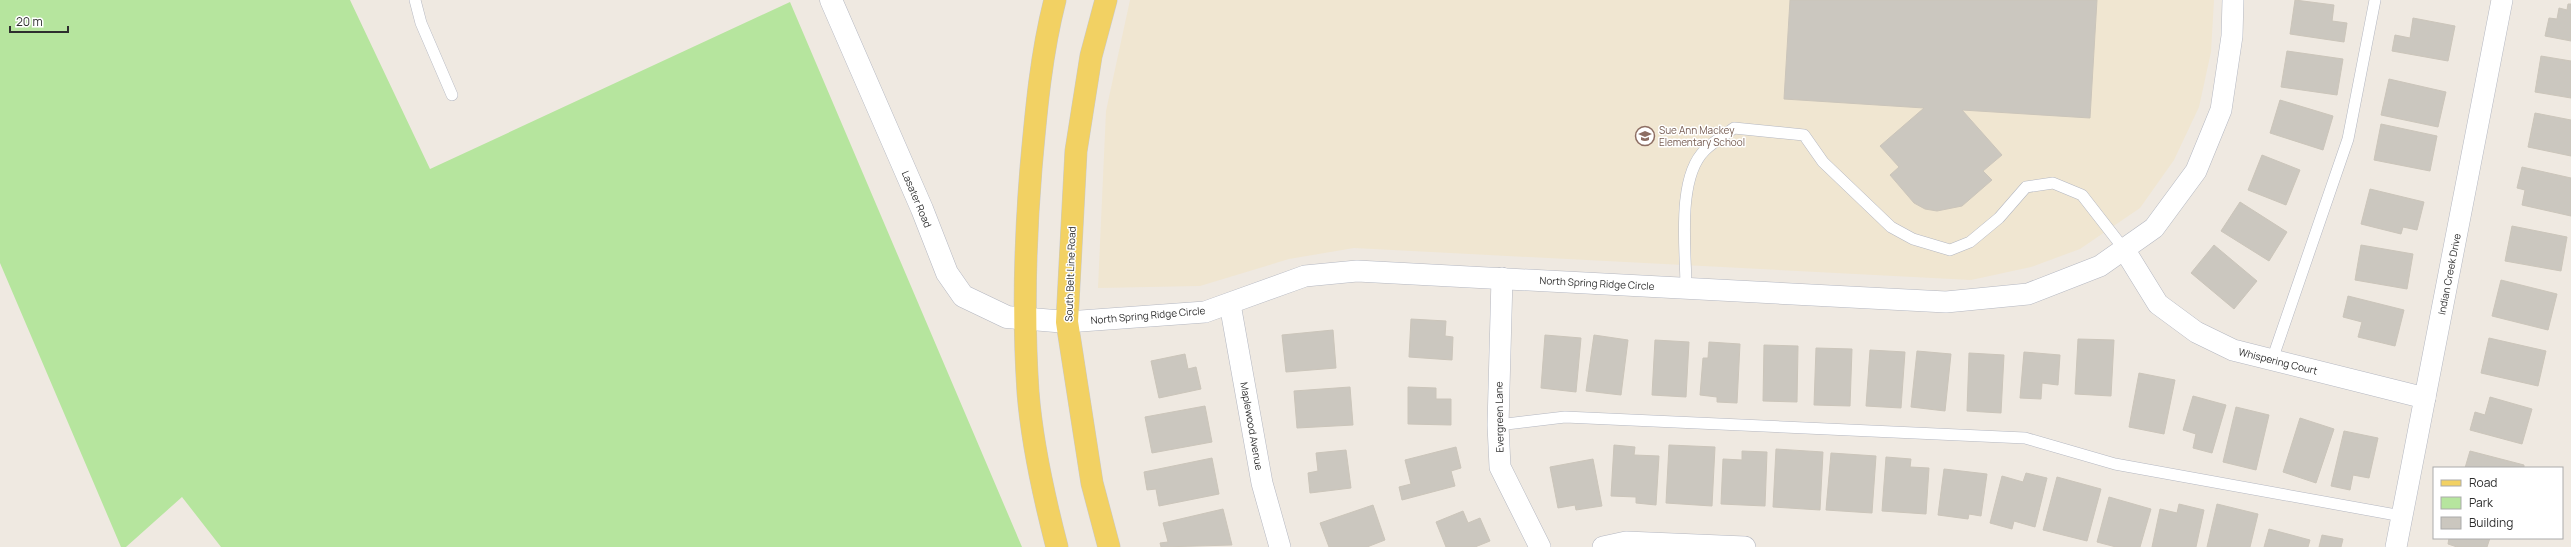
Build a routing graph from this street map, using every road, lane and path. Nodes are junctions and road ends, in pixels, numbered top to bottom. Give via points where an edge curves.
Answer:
1 (415, 0) edge
2 (831, 0) edge
3 (1055, 0) edge
4 (1106, 0) edge
5 (2233, 0) edge
6 (2375, 0) edge
7 (2502, 0) edge
8 (452, 95) dead end
9 (2124, 250) junction
10 (1502, 278) junction
11 (1686, 288) junction
12 (1230, 304) junction
13 (1025, 318) junction
14 (1067, 322) junction
15 (2272, 360) junction
16 (2425, 398) junction
17 (1498, 425) junction
18 (2402, 516) junction
19 (1057, 547) edge
20 (1109, 547) edge
21 (1280, 547) edge
22 (1540, 547) edge
23 (1603, 547) edge
24 (1745, 547) edge
25 (2396, 547) edge

1 - 8 lane via 421,23
2 - 13 street, Lasater Road via 922,209 947,273 963,296 1006,317
3 - 13 main road via 1035,116 1028,214
4 - 14 main road, South Belt Line Road via 1091,56 1076,151
5 - 9 street, North Spring Ridge Circle via 2232,36 2222,110 2196,171 2154,228
6 - 15 lane via 2348,139
7 - 16 street, Indian Creek Drive
9 - 11 street, North Spring Ridge Circle via 2100,266 2028,294 1961,301
9 - 11 lane via 2082,195 2053,183 2026,187 1999,218 1970,242 1950,250 1913,239 1886,222 1823,162 1804,134 1734,128 1704,151 1687,181
9 - 15 street, Whispering Court via 2158,304 2196,332 2233,350
10 - 11 street, North Spring Ridge Circle
10 - 12 street, North Spring Ridge Circle via 1356,271 1305,276
10 - 17 street, Evergreen Lane
12 - 14 street, North Spring Ridge Circle via 1205,312
12 - 21 street, Maplewood Avenue via 1262,484
13 - 14 street, Lasater Road
13 - 19 main road via 1028,394 1044,496
14 - 20 main road, South Belt Line Road via 1092,483
15 - 16 street, Whispering Court
16 - 18 street, Indian Creek Drive
17 - 18 lane via 1565,417 2025,438 2116,464
17 - 22 street, Evergreen Lane via 1500,466
18 - 25 street, Indian Creek Drive
23 - 24 street via 1626,542

